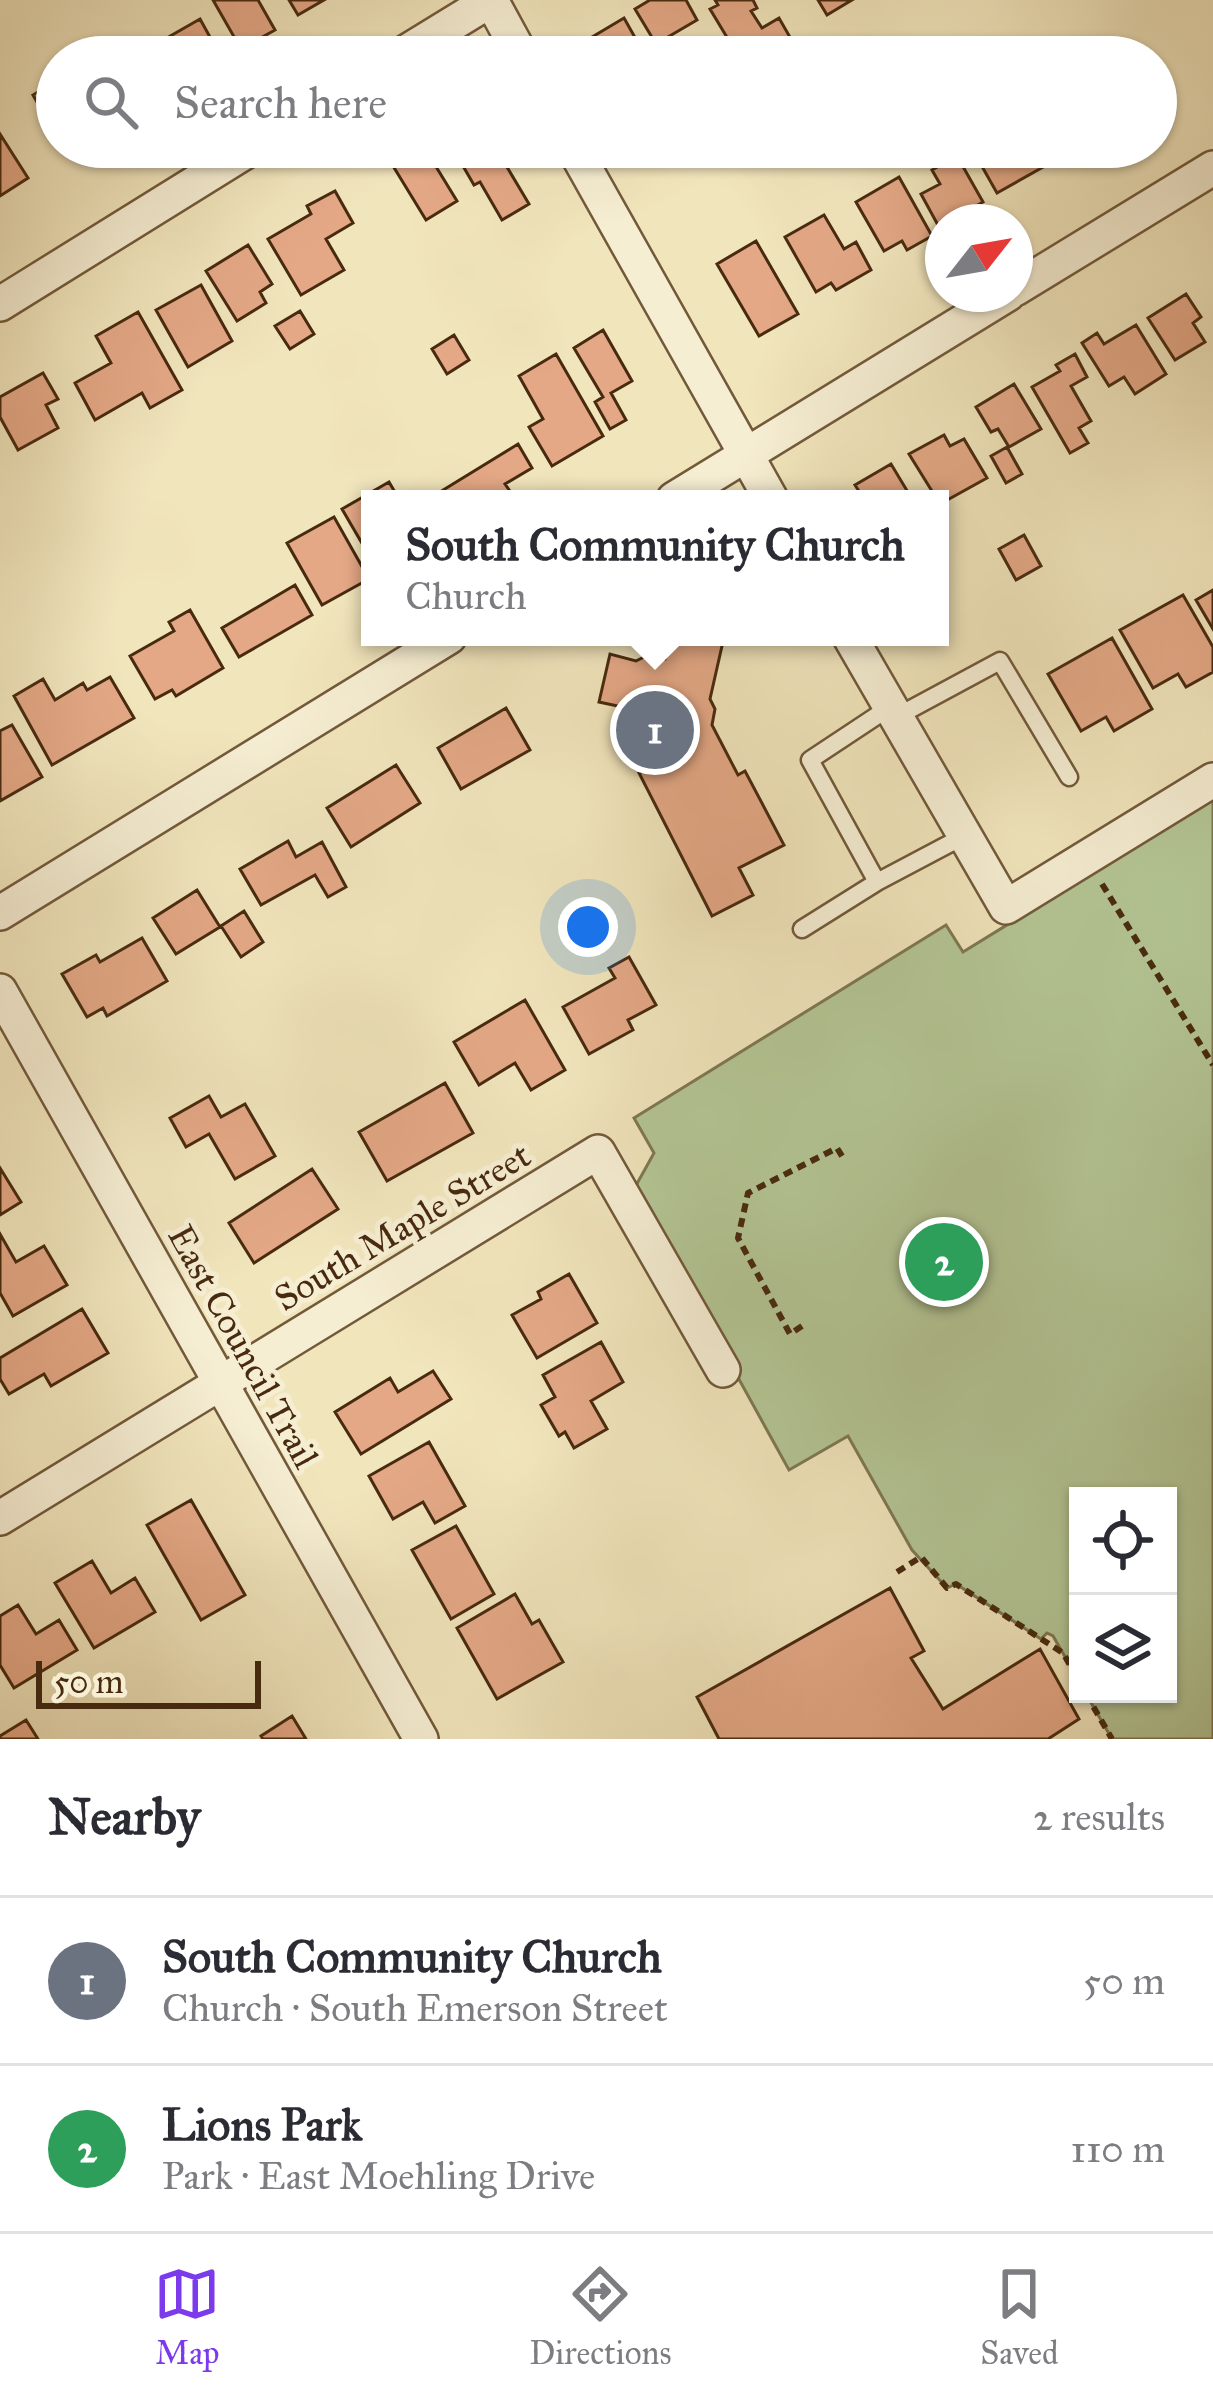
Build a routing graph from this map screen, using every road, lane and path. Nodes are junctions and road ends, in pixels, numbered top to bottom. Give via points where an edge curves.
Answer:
1 (491, 0) edge
2 (432, 36) edge
3 (511, 36) edge
4 (219, 168) edge
5 (585, 168) edge
6 (1213, 168) edge
7 (1033, 278) edge
8 (0, 304) edge
9 (978, 312) edge
10 (746, 455) junction
11 (689, 490) edge
12 (766, 490) edge
13 (434, 646) edge
14 (855, 646) edge
15 (893, 712) junction
16 (1070, 777) dead end
17 (1213, 781) edge
18 (964, 836) junction
19 (1094, 871) dead end
20 (877, 882) junction
21 (0, 913) edge
22 (802, 929) dead end
23 (0, 991) edge
24 (1213, 1065) edge
25 (845, 1161) dead end
26 (802, 1326) dead end
27 (723, 1370) dead end
28 (220, 1381) junction
29 (0, 1518) edge
30 (897, 1572) dead end
31 (1069, 1663) edge
32 (1091, 1703) edge
33 (421, 1739) edge
34 (1112, 1739) edge

1 - 2 street
1 - 3 street
4 - 8 street
5 - 10 street
6 - 7 street
9 - 10 street
10 - 11 street
10 - 12 street
13 - 21 street
14 - 15 street
15 - 16 lane via 1000,661
15 - 18 street
15 - 20 lane via 809,760
17 - 18 street via 1006,907
18 - 20 lane
19 - 24 path
20 - 22 lane
23 - 28 street, East Council Trail
25 - 26 path via 837,1148 748,1193 738,1238 790,1334
27 - 28 street, South Maple Street via 598,1152
28 - 29 street, South Maple Street
28 - 33 street, East Council Trail
30 - 31 path via 921,1557 947,1588 956,1584
32 - 34 path

